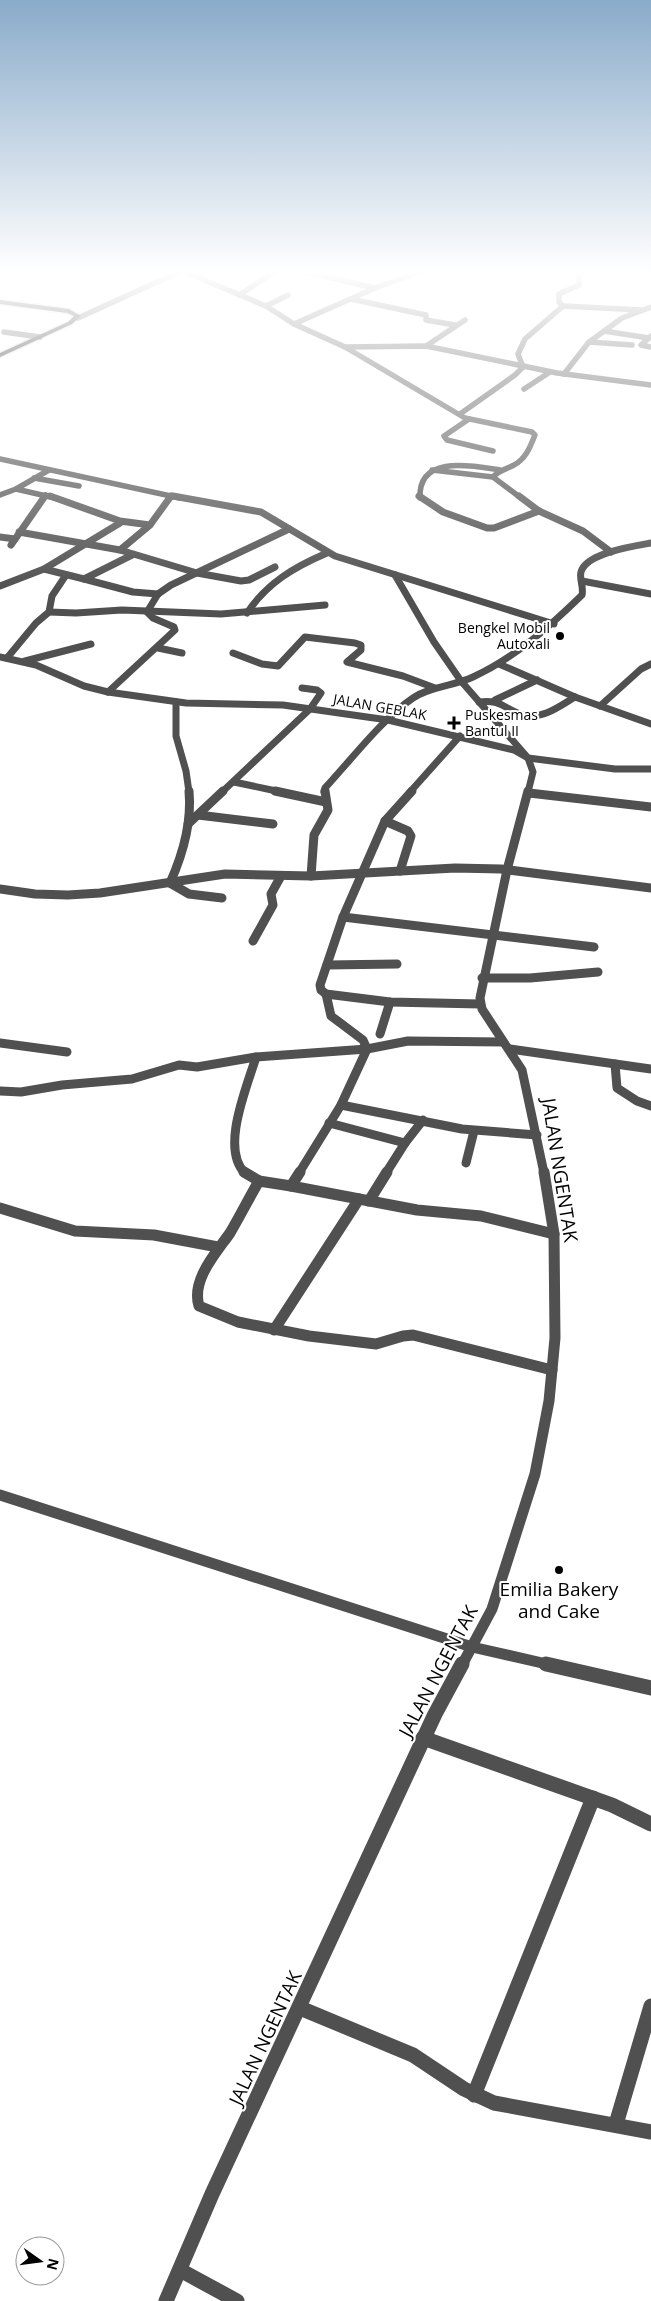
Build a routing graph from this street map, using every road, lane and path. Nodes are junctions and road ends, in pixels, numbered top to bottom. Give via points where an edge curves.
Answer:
1 (395, 376) edge
2 (513, 376) edge
3 (543, 376) edge
4 (583, 376) edge
5 (651, 385) edge
6 (524, 389) dead end
7 (460, 414) junction
8 (469, 419) junction
9 (493, 452) dead end
10 (0, 459) edge
11 (49, 470) junction
12 (432, 470) junction
13 (500, 470) junction
14 (493, 477) junction
15 (34, 478) junction
16 (79, 486) dead end
17 (16, 489) junction
18 (0, 494) edge
19 (46, 495) junction
20 (171, 496) junction
21 (539, 511) junction
22 (120, 523) junction
23 (150, 525) junction
24 (289, 529) junction
25 (19, 532) junction
26 (0, 537) edge
27 (651, 543) edge
28 (84, 544) junction
29 (120, 550) junction
30 (326, 552) junction
31 (611, 552) junction
32 (132, 555) junction
33 (275, 567) dead end
34 (44, 569) junction
35 (197, 572) junction
36 (66, 575) junction
37 (395, 575) junction
38 (84, 579) junction
39 (582, 582) junction
40 (0, 586) edge
41 (158, 594) junction
42 (651, 594) edge
43 (325, 605) dead end
44 (49, 612) junction
45 (147, 612) junction
46 (247, 613) junction
47 (554, 624) junction
48 (91, 644) dead end
49 (158, 648) junction
50 (182, 653) dead end
51 (233, 653) dead end
52 (3, 657) edge
53 (24, 662) junction
54 (499, 664) junction
55 (651, 664) edge
56 (537, 680) junction
57 (461, 681) junction
58 (302, 688) dead end
59 (435, 688) junction
60 (108, 692) junction
61 (575, 697) junction
62 (496, 700) junction
63 (176, 702) junction
64 (480, 703) junction
65 (600, 706) junction
66 (310, 709) junction
67 (388, 720) junction
68 (651, 724) edge
69 (460, 736) junction
70 (528, 758) junction
71 (651, 769) edge
72 (234, 782) junction
73 (529, 793) junction
74 (326, 802) junction
75 (651, 807) edge
76 (198, 815) junction
77 (385, 821) junction
78 (188, 824) junction
79 (273, 824) dead end
80 (507, 870) junction
81 (400, 871) junction
82 (361, 874) junction
83 (281, 876) junction
84 (311, 876) junction
85 (170, 883) junction
86 (651, 888) edge
87 (0, 889) edge
88 (222, 898) dead end
89 (343, 917) junction
90 (493, 934) junction
91 (253, 941) dead end
92 (594, 947) dead end
93 (397, 964) dead end
94 (327, 965) junction
95 (598, 972) dead end
96 (482, 978) junction
97 (326, 994) junction
98 (390, 1002) junction
99 (481, 1006) junction
100 (380, 1034) dead end
101 (0, 1042) edge
102 (366, 1045) junction
103 (507, 1045) junction
104 (66, 1052) dead end
105 (256, 1057) junction
106 (615, 1064) junction
107 (651, 1069) edge
108 (0, 1091) edge
109 (341, 1105) junction
110 (651, 1106) edge
111 (423, 1120) junction
112 (329, 1123) junction
113 (474, 1131) junction
114 (537, 1136) junction
115 (405, 1143) junction
116 (466, 1163) dead end
117 (259, 1181) junction
118 (291, 1186) junction
119 (364, 1200) junction
120 (0, 1208) edge
121 (554, 1234) junction
122 (218, 1247) junction
123 (274, 1330) junction
124 (552, 1370) junction
125 (0, 1495) edge
126 (472, 1647) junction
127 (651, 1688) edge
128 (423, 1738) junction
129 (593, 1798) junction
130 (651, 1824) edge
131 (651, 2006) edge
132 (300, 2008) junction
133 (474, 2095) junction
134 (616, 2124) junction
135 (651, 2132) edge
136 (180, 2270) junction
137 (166, 2301) edge
138 (237, 2301) edge

1 - 7 street
2 - 7 street
3 - 6 street
4 - 5 street
7 - 8 street
8 - 9 street via 446,434 446,440
8 - 13 street via 534,433 525,457
10 - 11 street
11 - 15 street
11 - 20 street
12 - 13 street via 444,465
12 - 14 street
12 - 21 street via 422,482 420,499 478,526 493,528
13 - 14 street
14 - 21 street
15 - 16 street
15 - 17 street
17 - 18 street
17 - 19 street
19 - 22 street via 88,508
19 - 25 street
20 - 23 street
20 - 24 street via 256,510
21 - 31 street via 583,532
22 - 23 street
22 - 28 street
23 - 29 street
24 - 30 street
24 - 35 street
25 - 26 street via 13,542
25 - 28 street
27 - 31 street
28 - 29 street
28 - 34 street
29 - 32 street
30 - 37 street
30 - 46 street via 262,590
31 - 39 street via 585,564 581,570
32 - 35 street
32 - 38 street
33 - 35 street via 246,581
34 - 36 street
34 - 40 street
35 - 41 street
36 - 38 street
36 - 44 street via 52,596
37 - 47 street
37 - 57 street
38 - 41 street via 133,592
39 - 42 street
39 - 47 street via 582,595
41 - 45 street
43 - 46 street
44 - 45 street
44 - 52 street
45 - 46 street
45 - 49 street via 175,628
47 - 54 street
48 - 53 street
49 - 50 street
49 - 60 street
51 - 59 street via 262,664 278,666 305,637 355,643 362,645 360,650 347,662
52 - 53 street, JALAN GEBLAK
53 - 60 street, JALAN GEBLAK
54 - 56 street
54 - 57 street
55 - 65 street
56 - 61 street
56 - 62 street
57 - 59 street
57 - 64 street
58 - 66 street via 321,693
59 - 67 street via 413,698
60 - 63 street, JALAN GEBLAK
61 - 62 street via 550,711 532,716
61 - 65 street
62 - 64 street
63 - 66 street, JALAN GEBLAK via 273,704
63 - 78 street via 176,740 188,781
64 - 70 street
65 - 68 street
66 - 67 street, JALAN GEBLAK
66 - 72 street
67 - 69 street, JALAN GEBLAK
67 - 74 street via 328,784 324,793
69 - 70 street, JALAN GEBLAK via 514,750
69 - 77 street
70 - 71 street, JALAN GEBLAK via 615,770
70 - 73 street via 533,772
72 - 74 street
72 - 76 street
73 - 75 street
73 - 80 street
74 - 84 street via 327,812 314,835
76 - 78 street
76 - 79 street
77 - 81 street via 410,834
77 - 82 street
78 - 85 street via 180,863
80 - 81 street
80 - 86 street
80 - 90 street
81 - 82 street
82 - 84 street
82 - 89 street
83 - 84 street
83 - 85 street via 232,873
83 - 91 street via 270,894 273,905
85 - 87 street via 68,895
85 - 88 street via 189,894
89 - 90 street
89 - 94 street
90 - 92 street
90 - 96 street
93 - 94 street
94 - 97 street via 320,985
95 - 96 street
96 - 99 street
97 - 98 street
97 - 102 street via 330,1016
98 - 99 street
98 - 100 street
99 - 103 street, JALAN NGENTAK
101 - 104 street
102 - 103 street via 408,1041
102 - 105 street
102 - 109 street
103 - 106 street
103 - 114 street, JALAN NGENTAK via 522,1070
105 - 108 street via 197,1068 179,1065 132,1078 22,1092
105 - 117 street via 232,1145 238,1167
106 - 107 street
106 - 110 street via 617,1088
109 - 111 street
109 - 112 street
111 - 113 street
111 - 115 street
112 - 115 street
112 - 118 street
113 - 114 street
113 - 116 street
114 - 121 street, JALAN NGENTAK
115 - 119 street
117 - 118 street
117 - 122 street via 230,1234
118 - 119 street
119 - 121 street via 418,1210 481,1216
119 - 123 street
120 - 122 street via 75,1232 154,1235
121 - 124 street, JALAN NGENTAK via 556,1314
122 - 123 street via 199,1284 197,1303 218,1314
123 - 124 street via 376,1344 400,1335 413,1335
124 - 126 street, JALAN NGENTAK via 535,1474 498,1593
125 - 126 street
126 - 127 street
126 - 128 street, JALAN NGENTAK
128 - 129 street
128 - 132 street, JALAN NGENTAK
129 - 130 street
129 - 133 street
131 - 134 street
132 - 133 street via 413,2055
132 - 136 street, JALAN NGENTAK via 212,2194
133 - 134 street via 521,2110
134 - 135 street
136 - 137 street, JALAN NGENTAK
136 - 138 street

